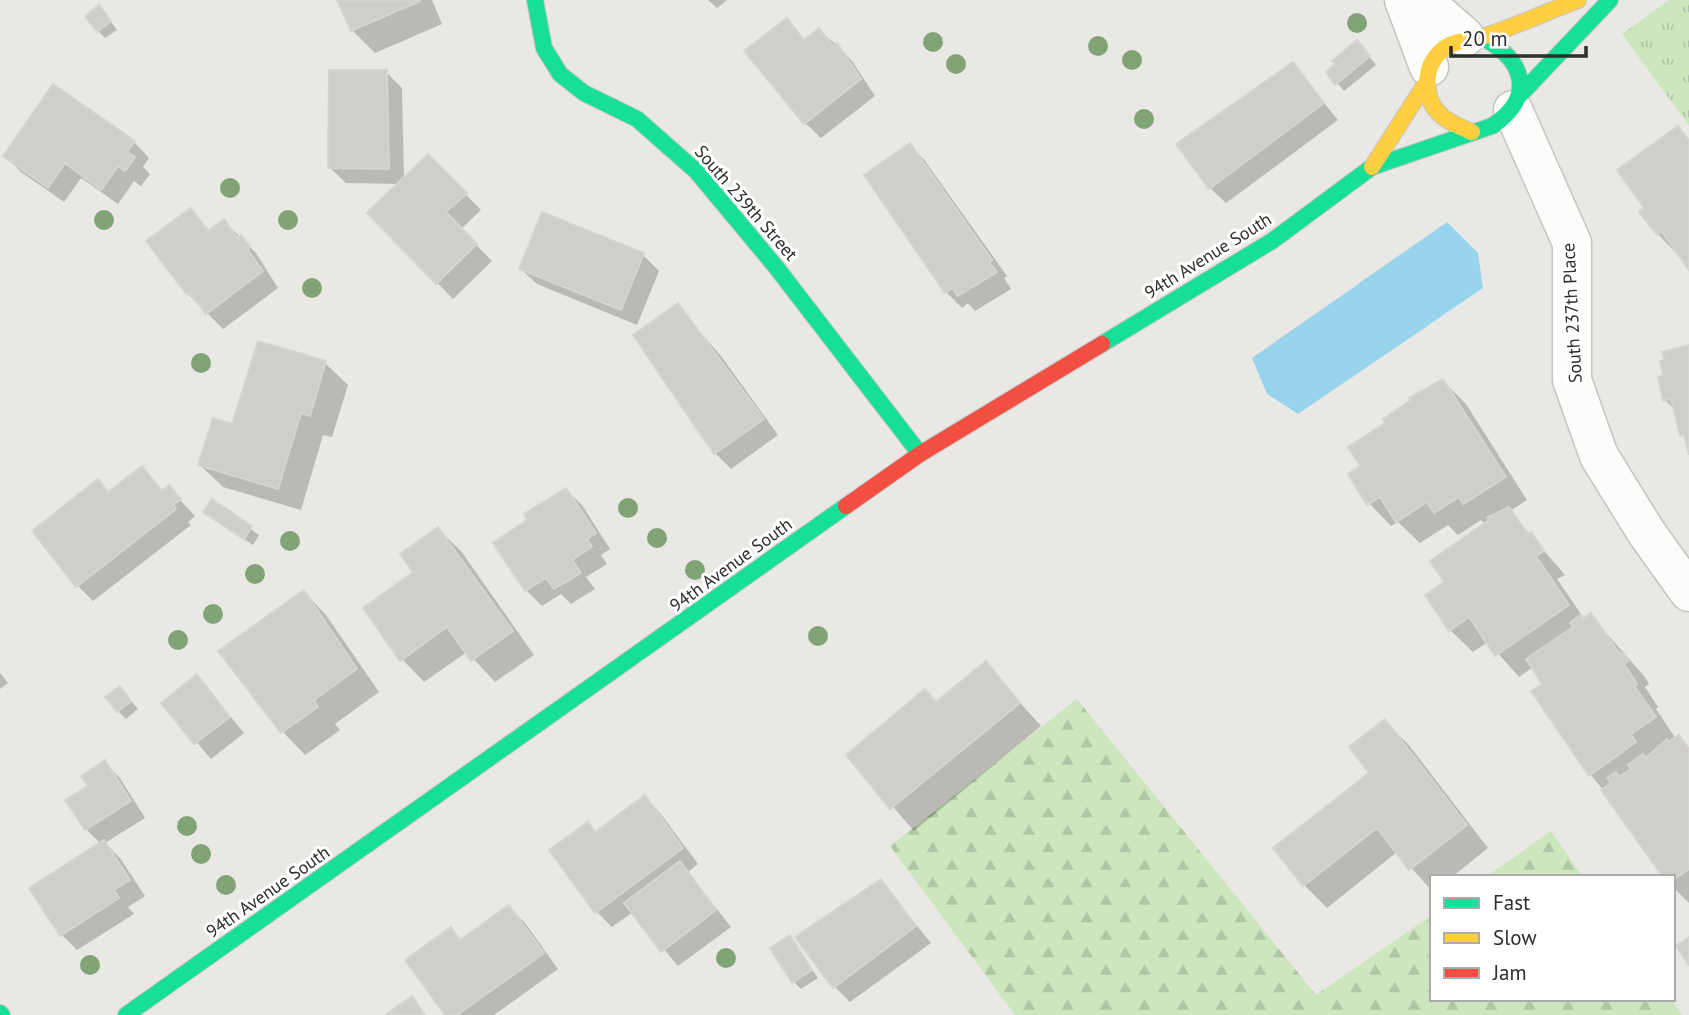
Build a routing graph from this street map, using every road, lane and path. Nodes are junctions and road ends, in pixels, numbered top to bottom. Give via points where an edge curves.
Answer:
1 (535, 0) edge
2 (1404, 0) edge
3 (1423, 0) edge
4 (1578, 0) edge
5 (1610, 0) edge
6 (1473, 37) junction
7 (1428, 75) junction
8 (1498, 117) junction
9 (1372, 167) junction
10 (920, 454) junction
11 (1689, 592) edge
12 (126, 1015) edge

1 - 10 street, South 239th Street via 544,48 559,74 584,93 637,119 696,172 776,267
2 - 7 street
3 - 6 street
4 - 6 street, 94th Avenue South
5 - 8 street, 94th Avenue South
6 - 7 street, 94th Avenue South via 1450,43 1437,54
6 - 8 street via 1496,42 1517,65
7 - 8 street via 1433,109 1441,119 1456,128
7 - 9 street, 94th Avenue South
8 - 9 street, 94th Avenue South
8 - 11 street, South 237th Place via 1572,243 1572,380 1599,456
9 - 10 street, 94th Avenue South via 1272,241
10 - 12 street, 94th Avenue South

